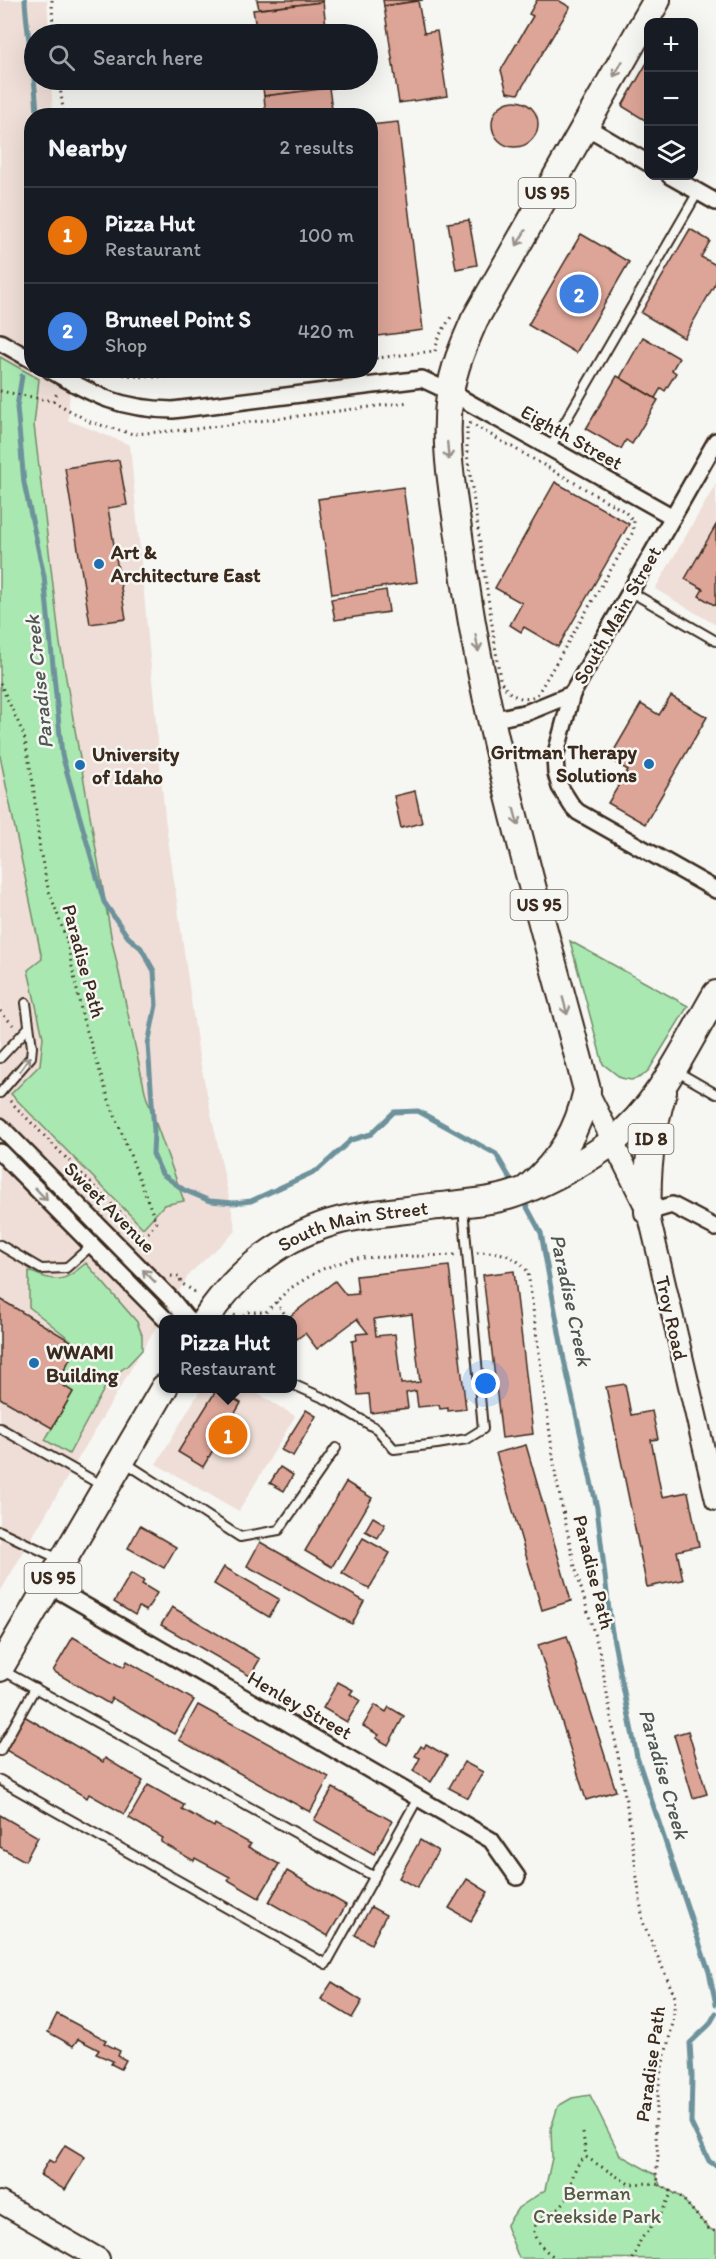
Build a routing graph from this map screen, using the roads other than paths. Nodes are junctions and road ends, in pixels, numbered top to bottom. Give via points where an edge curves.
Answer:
1 (657, 0) edge
2 (585, 126) junction
3 (644, 161) edge
4 (677, 180) edge
5 (698, 192) junction
6 (716, 202) edge
7 (0, 342) edge
8 (24, 356) edge
9 (65, 378) edge
10 (450, 392) junction
11 (716, 441) edge
12 (550, 448) junction
13 (673, 517) junction
14 (631, 592) junction
15 (716, 641) edge
16 (572, 694) junction
17 (491, 720) junction
18 (716, 890) edge
19 (716, 994) edge
20 (26, 1003) dead end
21 (28, 1027) junction
22 (0, 1058) edge
23 (672, 1069) junction
24 (587, 1090) junction
25 (1, 1093) edge
26 (716, 1094) edge
27 (0, 1126) edge
28 (612, 1142) junction
29 (0, 1152) edge
30 (519, 1192) junction
31 (463, 1203) junction
32 (648, 1212) junction
33 (716, 1228) edge
34 (0, 1245) edge
35 (91, 1246) junction
36 (210, 1312) edge
37 (161, 1315) edge
38 (184, 1315) edge
39 (297, 1386) edge
40 (162, 1393) edge
41 (0, 1428) edge
42 (336, 1448) dead end
43 (122, 1460) junction
44 (106, 1487) junction
45 (715, 1493) edge
46 (0, 1531) edge
47 (63, 1561) junction
48 (49, 1585) junction
49 (0, 1668) edge
50 (35, 1688) junction
51 (0, 1751) edge
52 (0, 1780) edge
53 (418, 1798) junction
54 (375, 1877) junction
55 (516, 1877) dead end
56 (0, 2202) edge
57 (99, 2259) edge

1 -> 2 highway, US 95
2 - 3 street
2 -> 10 highway, US 95 via 474,321
4 - 5 street
5 - 6 street
5 - 12 lane
7 - 8 street
9 - 10 street, Eighth Street via 107,400 156,410 422,379
10 - 12 street, Eighth Street
10 -> 17 highway, US 95 via 447,445 464,571
11 - 13 street, South Main Street
12 - 13 street, Eighth Street
13 - 14 street, South Main Street
14 - 15 lane
14 - 16 street, South Main Street
16 - 17 street, South Main Street via 528,712
16 - 18 street via 555,757 560,787 572,806
17 -> 24 highway, US 95
19 - 23 highway
20 - 21 lane
21 - 22 lane
25 -> 21 lane via 31,1056
23 - 26 lane
23 - 28 highway, South Main Street via 651,1101
23 - 32 highway, ID 8 via 651,1139
24 - 28 main road, ID 8
24 - 30 highway, US 95 via 568,1144 544,1174
38 -> 27 street, Sweet Avenue
28 - 30 highway, South Main Street via 572,1167
28 - 32 main road, Troy Road / ID 8
29 -> 35 street, Sweet Avenue
30 - 31 highway, South Main Street
31 - 36 highway, South Main Street via 341,1220 304,1233 273,1250 236,1280
31 - 39 lane via 483,1428 467,1439 394,1449 378,1429
32 - 33 street via 672,1205
32 - 45 main road, Troy Road / ID 8
34 - 35 lane via 41,1269 66,1268
35 - 37 street, Sweet Avenue
40 - 43 highway, US 95
41 - 44 lane
42 - 43 lane via 279,1530 240,1536
43 - 44 highway, US 95
44 - 47 highway, US 95
46 - 47 lane
47 - 48 highway, US 95
48 - 49 highway, US 95
48 - 53 street, Henley Street
49 - 50 lane
50 - 51 lane
50 - 54 lane
52 - 54 lane via 326,1964
53 - 54 lane
53 - 55 street, Henley Street via 491,1840
56 - 57 main road

